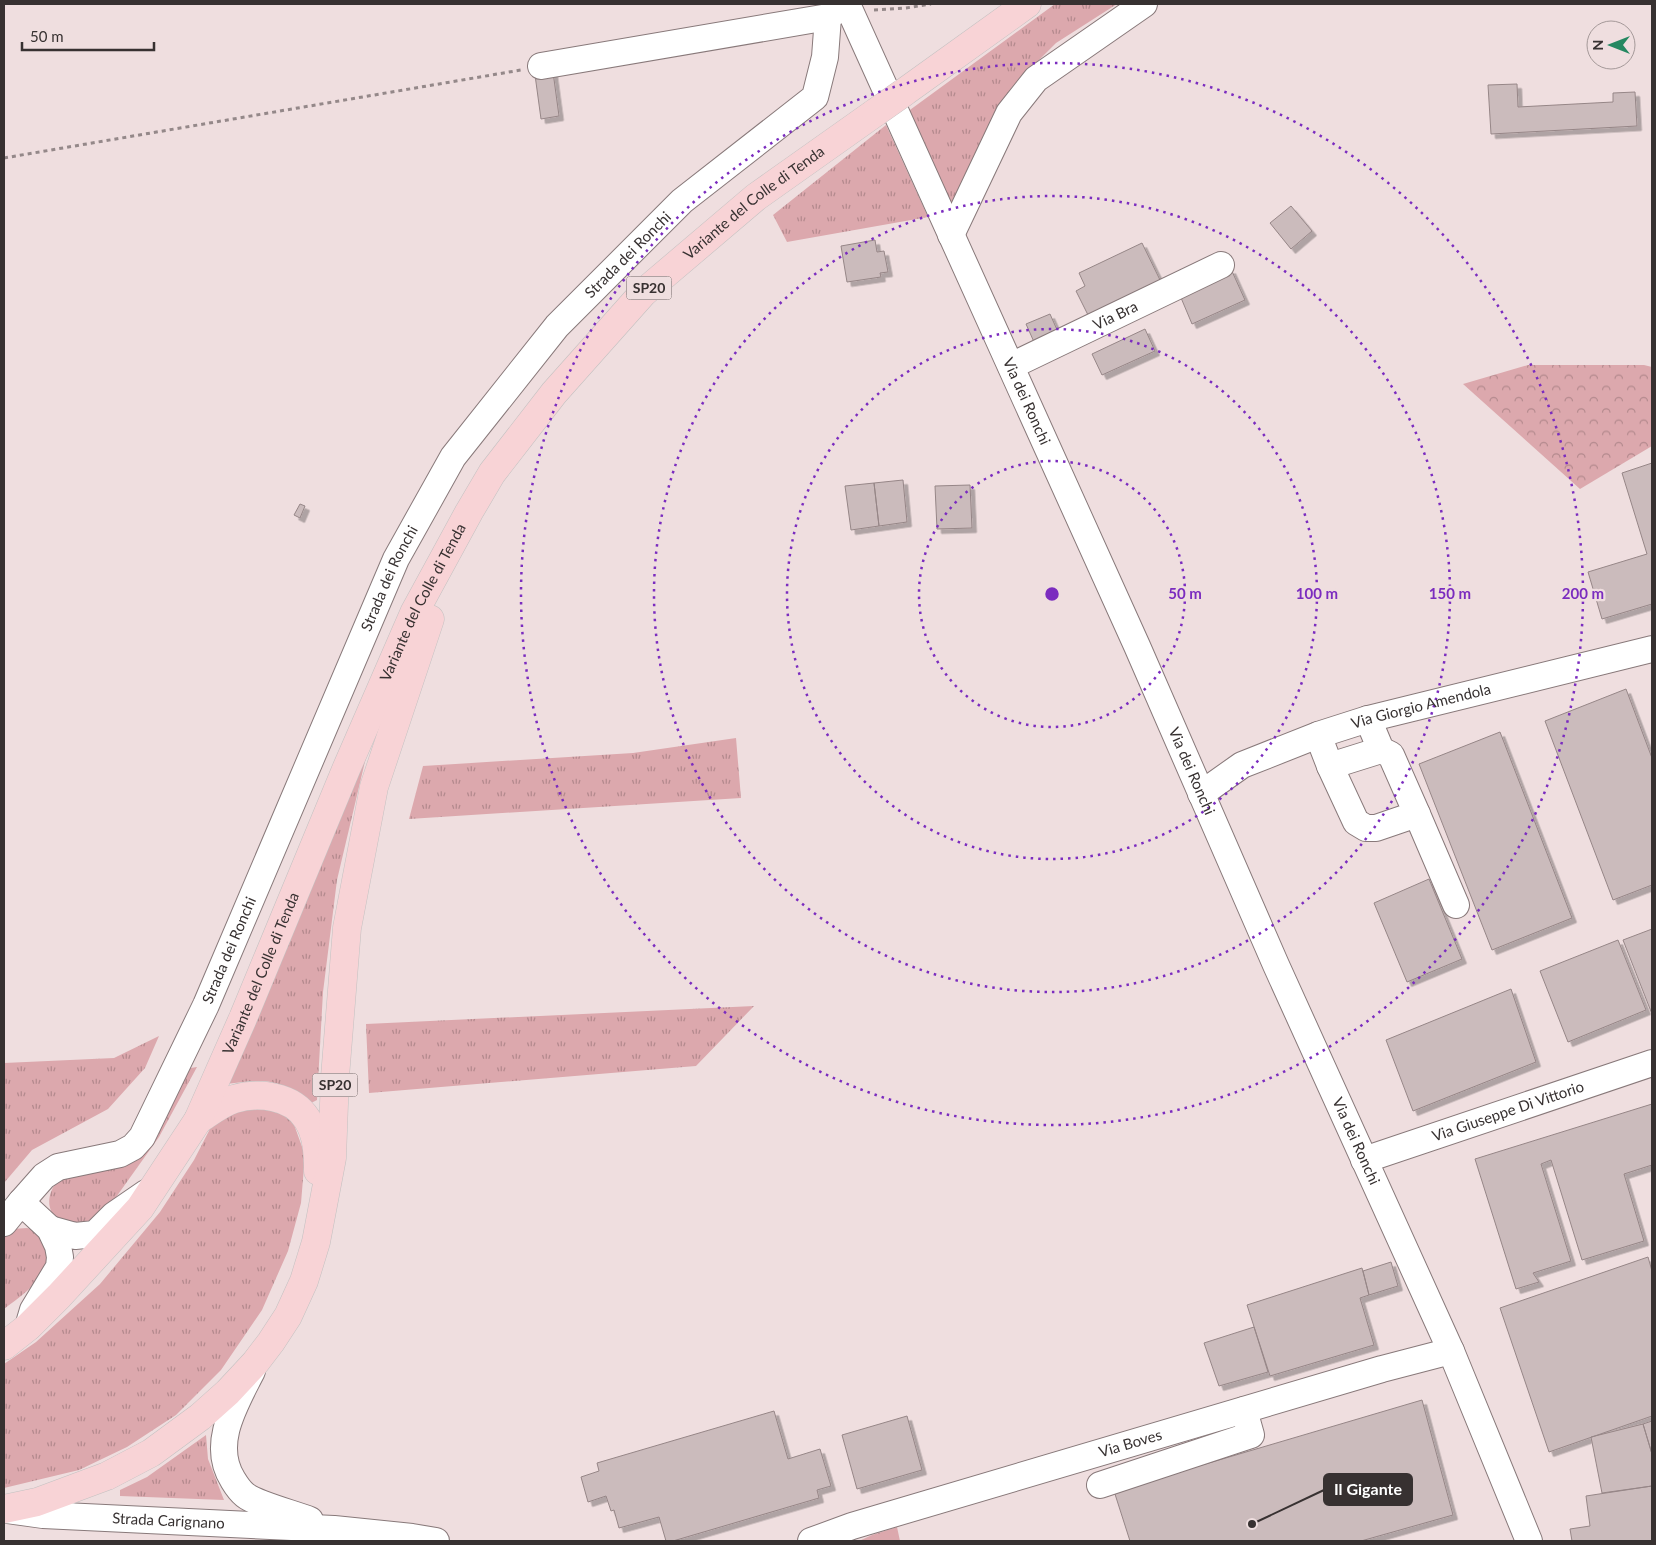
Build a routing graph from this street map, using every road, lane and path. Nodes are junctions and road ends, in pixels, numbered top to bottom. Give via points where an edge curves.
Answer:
1 (931, 4) edge
2 (1027, 4) edge
3 (1144, 4) edge
4 (840, 8) edge
5 (872, 10) dead end
6 (541, 66) joint
7 (4, 158) edge
8 (951, 234) junction
9 (1221, 265) dead end
10 (1011, 366) junction
11 (469, 512) junction
12 (1652, 649) edge
13 (1368, 719) junction
14 (1318, 735) junction
15 (1381, 750) junction
16 (1330, 766) junction
17 (1201, 794) junction
18 (1418, 814) junction
19 (1456, 905) dead end
20 (1652, 1063) edge
21 (198, 1120) junction
22 (1364, 1160) junction
23 (152, 1188) junction
24 (21, 1202) junction
25 (4, 1223) edge
26 (50, 1229) junction
27 (316, 1242) junction
28 (28, 1327) junction
29 (4, 1346) edge
30 (1451, 1351) junction
31 (255, 1363) junction
32 (1244, 1410) junction
33 (1100, 1485) dead end
34 (4, 1509) edge
35 (334, 1529) junction
36 (436, 1541) edge
37 (811, 1541) edge
38 (1529, 1541) edge

1 - 5 path
2 - 11 main road, Variante del Colle di Tenda / SP20, bridge via 756,198 643,293 554,393 492,473
3 - 8 street via 1036,79 1009,113
4 - 6 street
4 - 8 street, Via dei Ronchi
4 - 24 street, Strada dei Ronchi via 815,97 682,201 557,326 453,457 396,559 206,1005 142,1137 120,1154 58,1167 44,1176
6 - 7 path
8 - 10 street, Via dei Ronchi
9 - 10 street, Via Bra
10 - 17 street, Via dei Ronchi
11 - 21 main road, Variante del Colle di Tenda / SP20 via 414,613
11 - 27 main road, SP20 via 374,787 347,928 332,1158
12 - 13 street, Via Giorgio Amendola
13 - 14 street, Via Giorgio Amendola
13 - 15 street
14 - 16 street
14 - 17 street, Via Giorgio Amendola via 1242,765
15 - 16 street
15 - 18 street via 1391,754
16 - 18 street via 1356,822 1366,828 1376,828
17 - 22 street, Via dei Ronchi
18 - 19 street
20 - 22 street, Via Giuseppe Di Vittorio
21 - 23 main road, Variante del Colle di Tenda / SP20
21 - 27 main road, SP20 via 222,1105 254,1096 279,1099 294,1106 307,1118 318,1152
22 - 30 street, Via dei Ronchi
23 - 26 street via 114,1215 95,1234 75,1236
23 - 28 main road, Variante del Colle di Tenda / SP20 via 140,1208
24 - 25 street, Strada dei Ronchi
24 - 26 street
26 - 28 street via 58,1246 59,1267 33,1310
27 - 31 main road, SP20 via 304,1281 288,1316
28 - 29 main road, Variante del Colle di Tenda / SP20
30 - 32 street, Via Boves
30 - 38 street, Via dei Ronchi
31 - 34 main road, SP20 via 200,1417 151,1453 98,1479 37,1502
31 - 35 street via 232,1411 224,1437 225,1461 231,1477 250,1498
32 - 33 street via 1251,1435
32 - 37 street, Via Boves
34 - 35 street, Strada Carignano via 43,1514
35 - 36 street

